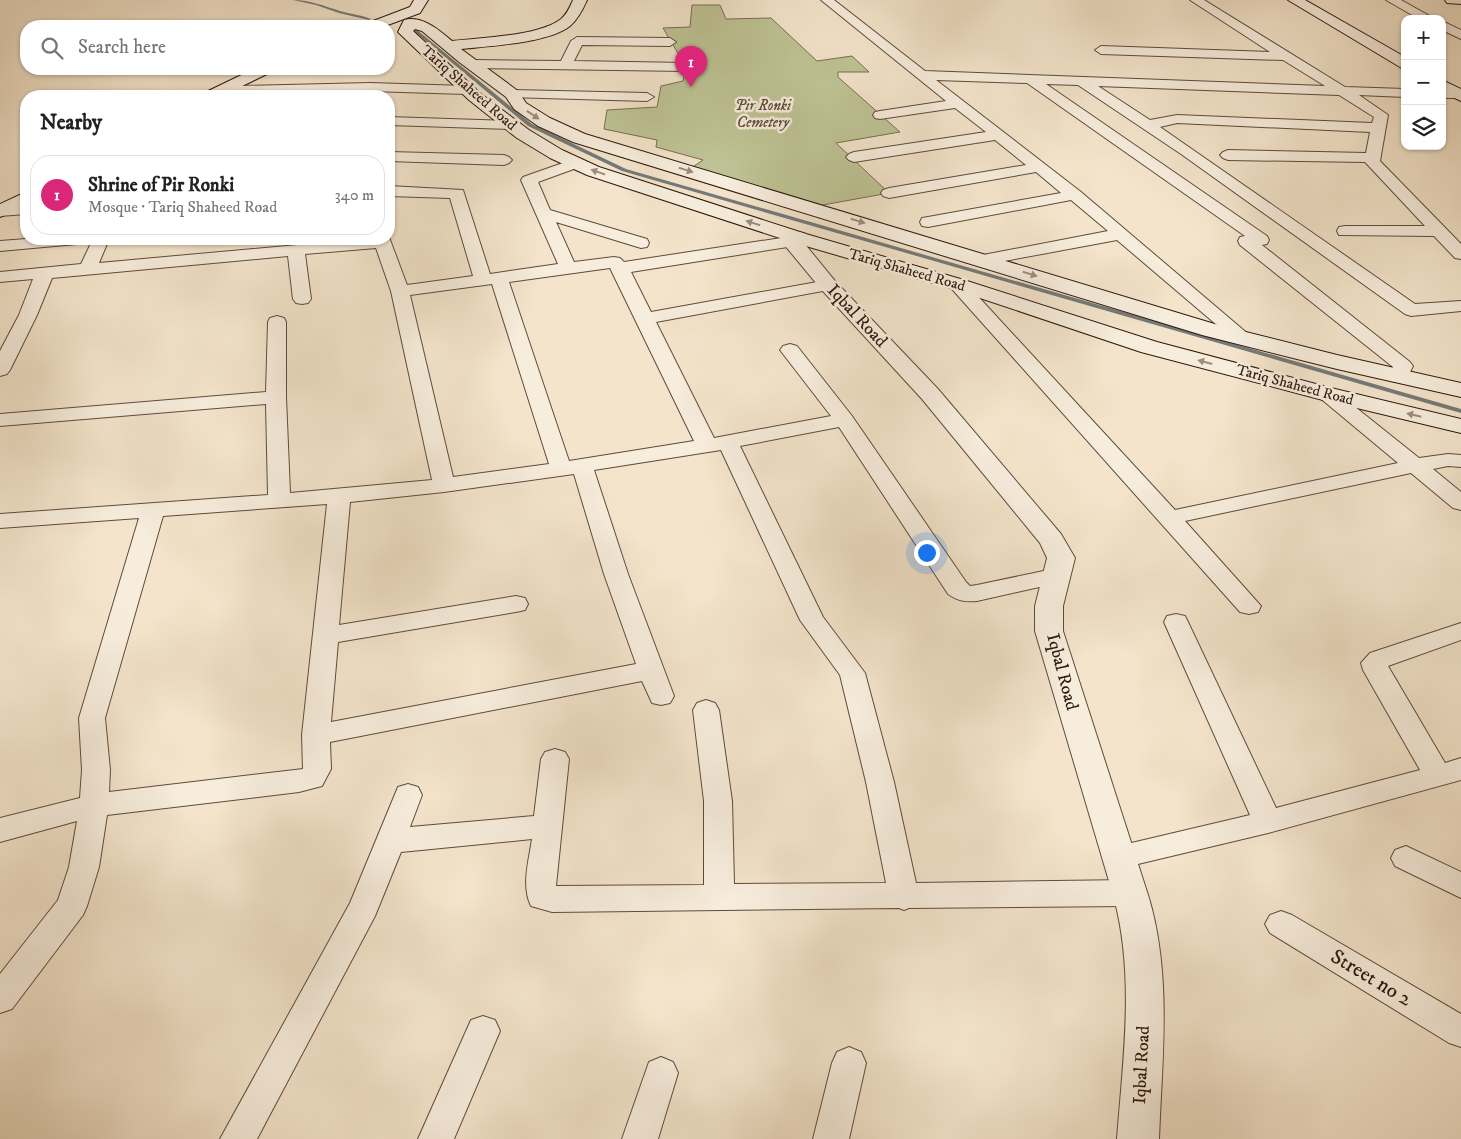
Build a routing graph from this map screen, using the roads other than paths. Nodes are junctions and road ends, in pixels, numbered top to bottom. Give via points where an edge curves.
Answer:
1 (421, 0) edge
2 (580, 0) edge
3 (827, 0) edge
4 (1196, 0) edge
5 (1295, 0) edge
6 (1392, 0) edge
7 (1452, 0) edge
8 (1461, 0) edge
9 (1421, 15) edge
10 (406, 21) junction
11 (395, 23) edge
12 (1446, 27) edge
13 (1461, 35) edge
14 (670, 42) dead end
15 (449, 46) junction
16 (1100, 50) dead end
17 (1286, 56) junction
18 (1401, 62) edge
19 (472, 64) junction
20 (566, 65) junction
21 (686, 67) dead end
22 (254, 75) edge
23 (268, 75) edge
24 (922, 75) junction
25 (1030, 80) junction
26 (1083, 82) junction
27 (222, 90) edge
28 (238, 90) edge
29 (301, 90) edge
30 (466, 90) junction
31 (1342, 91) junction
32 (1401, 93) edge
33 (512, 94) junction
34 (647, 97) dead end
35 (958, 103) junction
36 (880, 115) dead end
37 (395, 121) edge
38 (510, 125) junction
39 (1148, 125) junction
40 (1378, 128) junction
41 (998, 135) junction
42 (1228, 155) dead end
43 (395, 156) edge
44 (854, 157) dead end
45 (1372, 158) junction
46 (504, 160) dead end
47 (577, 163) junction
48 (1039, 167) junction
49 (395, 190) edge
50 (889, 192) dead end
51 (20, 193) edge
52 (1076, 196) junction
53 (20, 200) edge
54 (0, 208) edge
55 (20, 209) edge
56 (544, 213) junction
57 (833, 215) junction
58 (928, 222) dead end
59 (1345, 231) dead end
60 (1438, 231) junction
61 (1121, 234) junction
62 (799, 238) junction
63 (641, 243) dead end
64 (20, 244) edge
65 (98, 245) edge
66 (348, 245) edge
67 (384, 245) edge
68 (0, 246) edge
69 (296, 251) junction
70 (1461, 254) edge
71 (983, 260) junction
72 (88, 268) junction
73 (568, 268) junction
74 (620, 268) junction
75 (45, 272) junction
76 (0, 276) edge
77 (491, 279) junction
78 (957, 284) junction
79 (828, 285) junction
80 (400, 291) junction
81 (302, 299) dead end
82 (1461, 306) edge
83 (646, 318) junction
84 (277, 322) dead end
85 (1245, 339) junction
86 (790, 350) dead end
87 (2, 361) edge
88 (1399, 376) junction
89 (1461, 390) edge
90 (1326, 394) junction
91 (276, 398) junction
92 (0, 420) edge
93 (845, 420) junction
94 (1461, 426) edge
95 (718, 444) junction
96 (1461, 460) edge
97 (1413, 466) junction
98 (571, 468) junction
99 (444, 484) junction
100 (339, 496) junction
101 (278, 500) junction
102 (1461, 503) edge
103 (153, 510) junction
104 (1169, 518) junction
105 (0, 521) edge
106 (1058, 576) junction
107 (516, 604) dead end
108 (1249, 606) dead end
109 (1176, 622) dead end
110 (1461, 631) edge
111 (327, 635) junction
112 (652, 670) junction
113 (661, 696) dead end
114 (706, 710) dead end
115 (316, 735) junction
116 (555, 759) dead end
117 (1449, 772) edge
118 (408, 795) dead end
119 (94, 804) junction
120 (1268, 822) junction
121 (548, 826) junction
122 (0, 830) edge
123 (389, 841) junction
124 (1117, 857) junction
125 (1406, 858) dead end
126 (1461, 886) edge
127 (1130, 893) junction
128 (904, 896) junction
129 (718, 898) junction
130 (1281, 924) dead end
131 (0, 999) edge
132 (483, 1031) dead end
133 (1461, 1032) edge
134 (849, 1063) dead end
135 (661, 1072) dead end
136 (238, 1139) edge
137 (436, 1139) edge
138 (640, 1139) edge
139 (831, 1139) edge
140 (1138, 1139) edge

1 - 10 main road
2 - 15 main road via 573,16 545,32
3 - 24 street
4 - 17 street
5 - 18 main road
6 - 9 street
7 - 8 main road
10 - 11 main road
10 - 15 main road, Tariq Shaheed Road via 428,28
10 - 30 main road, Tariq Shaheed Road via 405,32
12 - 13 street
14 - 20 street via 577,41
15 - 19 main road, Tariq Shaheed Road
16 - 17 street
17 - 31 street
19 - 20 street
19 - 33 main road, Tariq Shaheed Road
20 - 21 street
22 - 27 main road
23 - 28 main road
24 - 25 street
24 - 35 street
25 - 26 street
25 - 88 street via 1261,240 1246,241 1403,366
26 - 31 street
26 - 39 street
29 - 30 street via 370,87
30 - 38 main road, Tariq Shaheed Road
31 - 32 street
31 - 40 street via 1381,115
33 - 34 street
33 -> 57 main road, Tariq Shaheed Road via 520,106 544,122 580,138
35 - 36 street
35 - 41 street
37 - 38 street
38 - 47 main road, Tariq Shaheed Road via 556,154
39 - 40 street via 1177,119
39 - 82 street via 1410,310
40 - 45 street
41 - 44 street
41 - 48 street
42 - 45 street
43 - 46 street
45 - 60 street via 1372,162
47 - 56 street via 530,180
62 -> 47 main road, Tariq Shaheed Road
48 - 50 street
48 - 52 street
49 - 77 street via 457,193
51 - 54 main road
52 - 58 street
52 - 61 street
53 - 54 main road
54 - 55 street
56 - 63 street
56 - 73 street
57 - 62 main road
57 -> 71 main road, Tariq Shaheed Road
59 - 60 street
60 - 70 street
61 - 71 street
61 - 85 street
62 - 74 street
62 - 78 main road, Tariq Shaheed Road
62 - 79 main road, Iqbal Road via 794,244
64 - 68 street
65 - 72 street
66 - 69 street
67 - 80 street
69 - 72 street
69 - 81 street
71 -> 85 main road, Tariq Shaheed Road
72 - 75 street
73 - 74 street via 614,262
73 - 77 street
74 - 83 street
75 - 76 street
75 - 87 street via 28,315
77 - 80 street
77 - 98 street
90 -> 78 main road, Tariq Shaheed Road via 1149,347
78 - 104 street
79 - 83 street
79 - 106 main road, Iqbal Road via 930,394 1052,540 1061,558
80 - 99 street
83 - 95 street
84 - 91 street
85 - 88 main road, Tariq Shaheed Road
86 - 93 street
88 - 89 main road, Tariq Shaheed Road
94 -> 90 main road, Tariq Shaheed Road
90 - 97 street
91 - 92 street
91 - 101 street
93 - 95 street
93 - 106 street via 965,594
95 - 98 street
95 - 128 street via 812,620 852,673 880,782
96 - 97 street
97 - 102 street
97 - 104 street
98 - 99 street
98 - 112 street
99 - 100 street
100 - 101 street
100 - 111 street
101 - 103 street
103 - 105 street
103 - 119 street via 92,718 96,770
104 - 108 street
106 - 124 main road, Iqbal Road via 1049,606 1049,631
107 - 111 street
109 - 120 street
110 - 117 street via 1379,658 1374,663
111 - 115 street
112 - 113 street
112 - 115 street
114 - 129 street via 718,800
115 - 119 street via 317,769 312,778
116 - 121 street
117 - 120 street
118 - 123 street
119 - 122 street
119 - 131 street via 84,867 72,906
120 - 124 street
121 - 123 street
121 - 129 street via 542,897
123 - 136 street via 364,907
124 - 127 main road, Iqbal Road
125 - 126 street
127 - 128 street
127 - 140 main road, Iqbal Road via 1141,941 1144,1012
128 - 129 street
130 - 133 street, Street no 2
132 - 137 street
134 - 139 street
135 - 138 street

